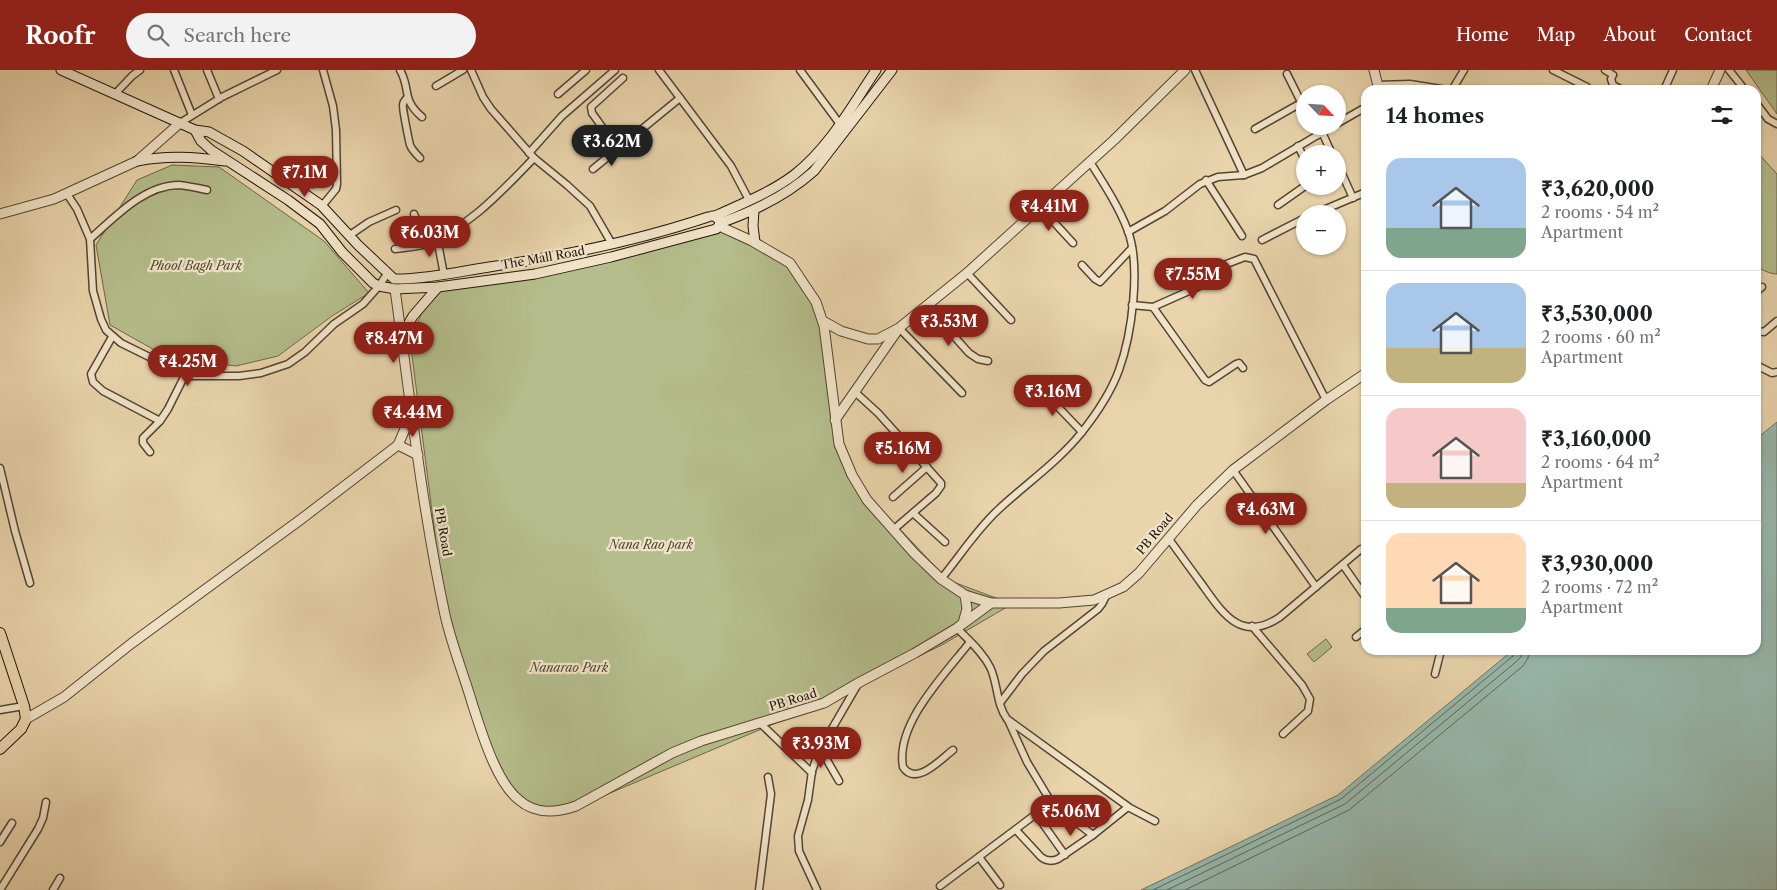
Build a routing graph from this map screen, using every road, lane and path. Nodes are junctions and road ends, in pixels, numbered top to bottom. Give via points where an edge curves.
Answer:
1 (60, 70) edge
2 (140, 70) edge
3 (174, 70) edge
4 (207, 70) edge
5 (277, 70) edge
6 (323, 70) edge
7 (400, 70) edge
8 (463, 70) edge
9 (471, 70) edge
10 (586, 70) edge
11 (615, 70) edge
12 (659, 70) edge
13 (800, 70) edge
14 (876, 70) edge
15 (892, 70) edge
16 (1185, 70) edge
17 (1194, 70) edge
18 (1374, 70) edge
19 (1464, 70) edge
20 (1553, 70) edge
21 (1605, 70) edge
22 (1673, 70) edge
23 (1720, 70) edge
24 (1729, 70) edge
25 (79, 74) edge
26 (262, 74) edge
27 (1287, 74) dead end
28 (623, 78) dead end
29 (1378, 85) edge
30 (1399, 85) edge
31 (1416, 85) edge
32 (1455, 85) edge
33 (1582, 85) edge
34 (1614, 85) edge
35 (1666, 85) edge
36 (1713, 85) edge
37 (1741, 85) edge
38 (436, 86) dead end
39 (1296, 93) edge
40 (115, 94) junction
41 (558, 94) dead end
42 (408, 98) junction
43 (680, 98) junction
44 (219, 99) junction
45 (1296, 106) edge
46 (1361, 110) edge
47 (1761, 110) edge
48 (192, 115) junction
49 (422, 117) dead end
50 (1346, 118) edge
51 (180, 123) junction
52 (1777, 124) edge
53 (843, 128) junction
54 (1255, 129) dead end
55 (195, 130) junction
56 (1318, 135) edge
57 (1300, 145) edge
58 (1296, 147) edge
59 (618, 149) junction
60 (529, 153) junction
61 (420, 158) dead end
62 (534, 158) junction
63 (137, 161) junction
64 (225, 161) junction
65 (1090, 162) junction
66 (336, 165) junction
67 (593, 169) dead end
68 (1244, 175) junction
69 (1206, 180) junction
70 (1346, 183) edge
71 (314, 184) dead end
72 (207, 190) dead end
73 (1296, 192) edge
74 (66, 194) junction
75 (1361, 194) edge
76 (1353, 198) junction
77 (750, 200) junction
78 (1278, 204) dead end
79 (1336, 205) edge
80 (322, 206) junction
81 (1040, 207) junction
82 (396, 210) dead end
83 (754, 210) junction
84 (0, 214) edge
85 (414, 214) dead end
86 (715, 222) junction
87 (1296, 223) edge
88 (1128, 232) junction
89 (350, 235) junction
90 (1242, 236) dead end
91 (437, 238) junction
92 (90, 239) junction
93 (1262, 240) dead end
94 (755, 242) junction
95 (426, 243) junction
96 (1073, 243) dead end
97 (612, 244) junction
98 (1132, 248) junction
99 (395, 250) dead end
100 (1082, 265) dead end
101 (967, 273) junction
102 (1225, 274) dead end
103 (444, 275) junction
104 (390, 276) junction
105 (1195, 276) dead end
106 (379, 286) junction
107 (438, 287) junction
108 (395, 289) junction
109 (1132, 305) junction
110 (927, 306) junction
111 (1153, 307) junction
112 (1011, 320) dead end
113 (823, 321) junction
114 (1777, 321) edge
115 (899, 329) junction
116 (1761, 332) edge
117 (402, 335) junction
118 (112, 337) junction
119 (988, 361) dead end
120 (1243, 368) dead end
121 (1761, 368) edge
122 (1777, 372) edge
123 (185, 375) junction
124 (1361, 376) edge
125 (1039, 387) dead end
126 (855, 392) junction
127 (962, 393) dead end
128 (1326, 400) junction
129 (412, 411) junction
130 (835, 420) junction
131 (160, 421) junction
132 (1082, 432) junction
133 (398, 445) junction
134 (150, 452) dead end
135 (418, 455) junction
136 (927, 467) junction
137 (0, 468) edge
138 (1233, 470) junction
139 (894, 497) dead end
140 (913, 513) junction
141 (893, 530) junction
142 (1169, 539) junction
143 (945, 542) dead end
144 (1361, 550) edge
145 (1343, 565) junction
146 (941, 579) junction
147 (30, 583) dead end
148 (1316, 587) junction
149 (1361, 591) edge
150 (965, 595) junction
151 (1106, 596) junction
152 (991, 603) junction
153 (960, 625) junction
154 (1252, 626) junction
155 (0, 633) edge
156 (1361, 634) edge
157 (1356, 637) dead end
158 (970, 642) junction
159 (1440, 655) edge
160 (1434, 674) dead end
161 (860, 682) junction
162 (1000, 703) junction
163 (24, 706) junction
164 (0, 710) edge
165 (26, 719) junction
166 (1007, 719) junction
167 (760, 723) junction
168 (1283, 734) dead end
169 (820, 748) junction
170 (0, 749) edge
171 (953, 750) dead end
172 (812, 773) junction
173 (768, 777) dead end
174 (839, 781) dead end
175 (46, 802) dead end
176 (1054, 807) junction
177 (1128, 807) junction
178 (1036, 814) junction
179 (1155, 821) dead end
180 (12, 823) dead end
181 (1016, 830) junction
182 (1093, 835) junction
183 (0, 842) edge
184 (1065, 854) junction
185 (979, 857) junction
186 (60, 878) dead end
187 (1000, 884) dead end
188 (940, 886) dead end
189 (0, 890) edge
190 (53, 890) edge
191 (759, 890) edge
192 (817, 890) edge

1 - 25 street, The Mall Road
2 - 40 street
3 - 48 street
4 - 44 street
5 - 26 street
6 - 66 street via 335,121
7 - 42 street
8 - 38 street
9 - 60 street via 487,104
10 - 41 street
11 - 60 street via 562,116
12 - 43 street
13 - 53 street
14 - 53 street, The Mall Road
15 - 53 street, The Mall Road
16 - 65 street
17 - 68 street
18 - 29 street
19 - 32 street
20 - 33 street
21 - 34 street via 1613,75
22 - 35 street
23 - 36 street
24 - 37 street
25 - 40 street, The Mall Road
26 - 44 street
27 - 39 street
28 - 59 street via 591,107
30 - 31 street
40 - 51 street, The Mall Road
42 - 49 street
42 - 61 street via 402,108 409,142
43 - 59 street
43 - 77 street via 731,166
44 - 48 street
45 - 54 street
46 - 50 street
47 - 52 street
48 - 51 street
51 - 55 street, The Mall Road
51 - 63 street
53 - 77 street, The Mall Road via 795,174
53 - 83 street, The Mall Road via 814,171 788,192
55 - 64 street, The Mall Road via 200,141
55 - 80 street, The Mall Road via 214,135 243,151
56 - 57 street
58 - 68 street
59 - 67 street
60 - 62 street
62 - 91 street via 474,216
62 - 97 street via 590,206
63 - 64 street via 183,156
63 - 74 street
64 - 106 street, The Mall Road via 320,224 342,252
65 - 81 street
65 - 88 street
66 - 71 street
66 - 80 street via 337,186
68 - 69 street
69 - 88 street via 1165,211
69 - 90 street
70 - 76 street
72 - 92 street via 181,185 153,191
73 - 78 street
74 - 84 street
74 - 92 street via 77,209
75 - 76 street
76 - 79 street
77 - 86 street, The Mall Road
80 - 89 street, The Mall Road
81 - 96 street
81 - 101 street
82 - 89 street
83 - 86 street, The Mall Road
83 - 94 street
85 - 95 street
86 - 94 street
86 - 97 street, The Mall Road
86 - 107 street, The Mall Road via 611,257 534,274
87 - 93 street
88 - 98 street
89 - 104 street, The Mall Road
91 - 95 street
91 - 103 street
92 - 118 street via 93,291 101,319
94 - 113 street via 794,266 816,302
95 - 99 street
97 - 103 street, The Mall Road
98 - 100 street via 1100,282
98 - 109 street
101 - 110 street
101 - 112 street
102 - 111 street
103 - 104 street, The Mall Road via 416,279
104 - 106 street
104 - 108 street, PB Road
105 - 128 street via 1245,257 1254,259
106 - 108 street, The Mall Road
106 - 123 street via 363,304 288,364 239,376
107 - 108 street, The Mall Road
107 - 117 street via 413,316
108 - 117 street, PB Road
109 - 111 street
109 - 132 street via 1128,339 1119,370 1110,391
110 - 115 street
110 - 119 street via 969,353
111 - 120 street via 1205,380 1214,380 1236,364
113 - 115 street via 841,331 868,339 878,339
113 - 130 street
114 - 116 street
115 - 126 street
115 - 127 street
117 - 129 street, PB Road
118 - 123 street
118 - 131 street via 91,374 92,382
121 - 122 street
123 - 131 street
124 - 128 street, PB Road
125 - 132 street
126 - 130 street
126 - 136 street
128 - 138 street, PB Road
129 - 133 street
129 - 135 street, PB Road
130 - 141 street via 842,452 854,479
131 - 134 street via 143,438 142,443
132 - 146 street via 998,510
133 - 135 street
133 - 165 street via 64,697
135 - 167 street, PB Road via 446,616 460,669 490,754 517,799 541,811 576,806 672,753
136 - 139 street
136 - 140 street via 941,486
137 - 147 street
138 - 142 street, PB Road via 1197,505
138 - 148 street
140 - 141 street
140 - 143 street
141 - 146 street
142 - 151 street, PB Road via 1139,573
142 - 154 street via 1222,613 1236,623
144 - 145 street
145 - 148 street
145 - 149 street
146 - 150 street
148 - 154 street via 1269,624
150 - 152 street
150 - 153 street via 967,609
151 - 152 street, PB Road via 1059,603
151 - 162 street via 1098,609 1032,662
152 - 153 street, PB Road
153 - 158 street
153 - 161 street, PB Road
154 - 168 street via 1310,699 1308,711
155 - 163 main road
156 - 157 street
158 - 162 street via 990,667
158 - 171 street via 913,718 903,743 904,767 910,774 921,773
159 - 160 street
161 - 167 street, PB Road via 824,703
161 - 169 street
162 - 166 street
163 - 164 street
163 - 165 main road
165 - 170 main road via 21,729
166 - 176 street via 1027,762
166 - 177 street
167 - 172 street
169 - 172 street
169 - 174 street
172 - 192 street via 798,836 799,851
173 - 191 street via 772,794
175 - 189 street via 38,829
176 - 178 street
176 - 182 street
177 - 179 street
177 - 182 street
178 - 181 street
178 - 184 street
180 - 183 street
181 - 184 street via 1044,860 1053,861
181 - 185 street
182 - 184 street
185 - 187 street
185 - 188 street
186 - 190 street

